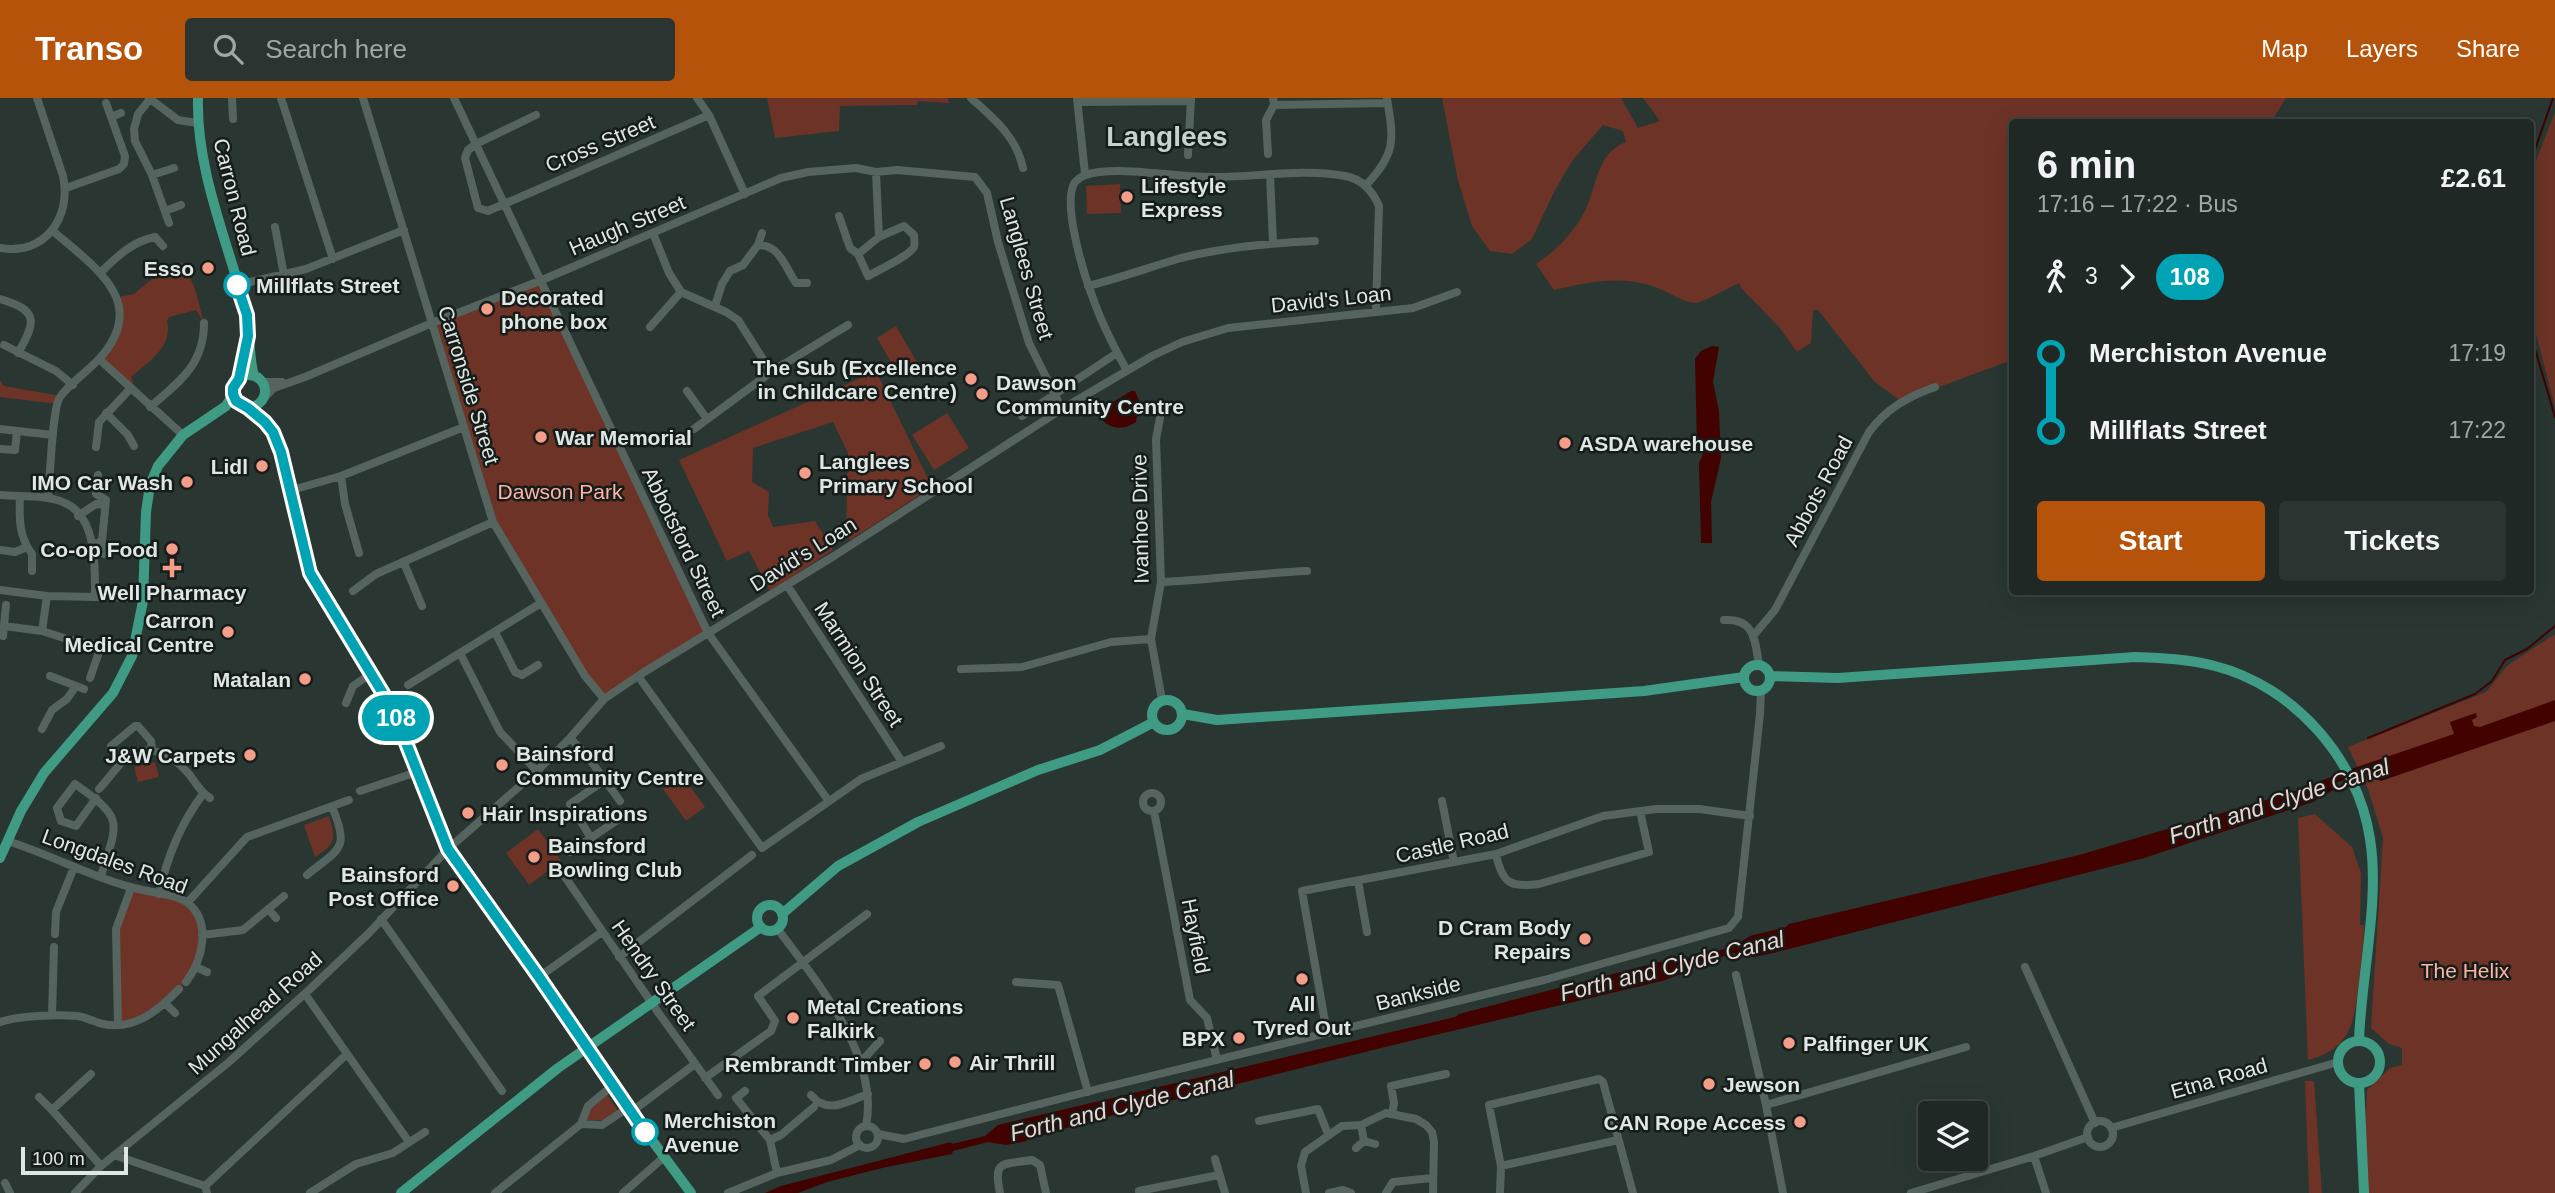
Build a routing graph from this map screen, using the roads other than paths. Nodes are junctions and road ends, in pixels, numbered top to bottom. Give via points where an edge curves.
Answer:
1 (37, 98) edge
2 (198, 98) edge
3 (232, 98) edge
4 (281, 98) edge
5 (363, 98) edge
6 (454, 98) edge
7 (696, 98) edge
8 (971, 98) edge
9 (149, 99) edge
10 (1191, 99) edge
11 (1078, 100) edge
12 (1387, 101) edge
13 (1274, 102) edge
14 (106, 103) dead end
15 (121, 113) dead end
16 (536, 115) dead end
17 (709, 115) junction
18 (111, 117) junction
19 (233, 119) dead end
20 (197, 123) junction
21 (1256, 139) dead end
22 (1267, 139) junction
23 (1188, 141) junction
24 (1203, 142) dead end
25 (476, 144) junction
26 (1268, 154) dead end
27 (1188, 155) dead end
28 (174, 168) dead end
29 (1023, 168) dead end
30 (876, 172) junction
31 (1085, 174) junction
32 (1270, 174) junction
33 (152, 175) junction
34 (975, 177) joint
35 (1366, 185) junction
36 (66, 188) junction
37 (745, 194) junction
38 (504, 203) junction
39 (181, 205) dead end
40 (165, 211) junction
41 (839, 216) dead end
42 (169, 223) dead end
43 (275, 228) dead end
44 (404, 230) junction
45 (53, 231) junction
46 (653, 233) junction
47 (762, 233) dead end
48 (879, 237) junction
49 (1315, 240) dead end
50 (1273, 243) junction
51 (758, 245) junction
52 (163, 246) dead end
53 (0, 247) edge
54 (858, 254) junction
55 (332, 259) junction
56 (101, 272) junction
57 (284, 275) junction
58 (542, 279) junction
59 (807, 284) dead end
60 (237, 285) junction
61 (1088, 286) junction
62 (681, 292) junction
63 (1457, 292) dead end
64 (0, 299) edge
65 (715, 306) junction
66 (1376, 310) junction
67 (204, 323) dead end
68 (432, 323) junction
69 (848, 325) dead end
70 (650, 327) dead end
71 (248, 336) junction
72 (4, 345) dead end
73 (18, 353) junction
74 (1118, 353) junction
75 (99, 359) junction
76 (1126, 369) junction
77 (771, 372) junction
78 (305, 377) junction
79 (239, 379) junction
80 (258, 379) junction
81 (73, 385) junction
82 (1934, 387) dead end
83 (130, 389) junction
84 (688, 391) dead end
85 (233, 394) junction
86 (1055, 395) junction
87 (253, 404) junction
88 (226, 406) junction
89 (150, 407) junction
90 (1062, 409) junction
91 (106, 414) junction
92 (1022, 416) dead end
93 (1160, 418) dead end
94 (707, 419) junction
95 (464, 427) junction
96 (0, 429) edge
97 (694, 429) dead end
98 (17, 431) junction
99 (53, 435) junction
100 (183, 435) junction
101 (134, 446) dead end
102 (96, 447) dead end
103 (0, 449) edge
104 (98, 475) dead end
105 (341, 476) junction
106 (292, 490) junction
107 (0, 495) edge
108 (20, 497) junction
109 (48, 498) junction
110 (105, 505) junction
111 (78, 516) junction
112 (493, 522) junction
113 (102, 541) junction
114 (93, 545) junction
115 (27, 547) junction
116 (0, 550) edge
117 (359, 553) dead end
118 (104, 554) dead end
119 (404, 563) junction
120 (32, 570) dead end
121 (1307, 571) dead end
122 (1161, 582) junction
123 (788, 584) junction
124 (0, 590) edge
125 (353, 591) dead end
126 (47, 596) junction
127 (95, 596) junction
128 (143, 598) junction
129 (541, 603) junction
130 (6, 605) dead end
131 (422, 606) dead end
132 (1724, 620) dead end
133 (4, 626) junction
134 (42, 631) junction
135 (495, 632) junction
136 (708, 633) junction
137 (1754, 635) junction
138 (3, 636) dead end
139 (1151, 639) junction
140 (460, 653) junction
141 (538, 665) dead end
142 (1759, 665) junction
143 (961, 669) dead end
144 (372, 673) junction
145 (50, 676) dead end
146 (638, 676) junction
147 (1770, 676) junction
148 (1744, 677) junction
149 (90, 678) dead end
150 (408, 685) dead end
151 (1761, 690) junction
152 (604, 699) junction
153 (1163, 701) junction
154 (346, 703) dead end
155 (1182, 714) junction
156 (1154, 722) junction
157 (42, 729) dead end
158 (570, 738) junction
159 (941, 746) dead end
160 (152, 749) junction
161 (123, 761) junction
162 (902, 762) junction
163 (537, 771) junction
164 (417, 772) junction
165 (605, 780) junction
166 (99, 789) dead end
167 (360, 791) dead end
168 (96, 798) junction
169 (349, 800) dead end
170 (828, 800) junction
171 (1442, 801) dead end
172 (620, 802) dead end
173 (332, 807) junction
174 (1154, 811) dead end
175 (1640, 811) junction
176 (1750, 816) junction
177 (619, 819) dead end
178 (591, 838) junction
179 (7, 841) junction
180 (448, 849) junction
181 (570, 852) dead end
182 (1496, 854) junction
183 (752, 855) dead end
184 (311, 856) dead end
185 (0, 858) edge
186 (1454, 862) junction
187 (320, 865) junction
188 (74, 867) junction
189 (563, 873) dead end
190 (307, 875) dead end
191 (101, 876) junction
192 (1358, 881) junction
193 (131, 888) junction
194 (159, 894) junction
195 (284, 896) dead end
196 (188, 902) junction
197 (268, 909) junction
198 (782, 914) junction
199 (867, 914) dead end
200 (276, 918) dead end
201 (381, 919) junction
202 (761, 927) junction
203 (777, 928) junction
204 (602, 932) junction
205 (1367, 932) dead end
206 (55, 934) dead end
207 (202, 935) junction
208 (54, 947) dead end
209 (619, 957) junction
210 (803, 964) junction
211 (196, 967) junction
212 (2025, 967) dead end
213 (207, 972) dead end
214 (1736, 975) dead end
215 (539, 977) junction
216 (186, 982) dead end
217 (1016, 982) dead end
218 (179, 989) dead end
219 (305, 994) junction
220 (165, 1003) junction
221 (175, 1013) dead end
222 (52, 1015) junction
223 (0, 1022) edge
224 (118, 1025) junction
225 (1327, 1033) junction
226 (880, 1041) dead end
227 (2359, 1041) junction
228 (1966, 1047) dead end
229 (347, 1054) junction
230 (1217, 1060) junction
231 (861, 1062) junction
232 (2338, 1062) junction
233 (695, 1064) junction
234 (91, 1074) dead end
235 (1446, 1074) dead end
236 (705, 1077) junction
237 (2359, 1083) junction
238 (612, 1086) junction
239 (502, 1091) dead end
240 (745, 1091) dead end
241 (1087, 1092) junction
242 (867, 1094) junction
243 (718, 1095) dead end
244 (811, 1095) dead end
245 (39, 1097) dead end
246 (1766, 1105) junction
247 (814, 1107) dead end
248 (52, 1110) junction
249 (629, 1110) junction
250 (1392, 1114) junction
251 (1259, 1121) dead end
252 (2095, 1123) junction
253 (581, 1124) junction
254 (1361, 1125) junction
255 (866, 1126) junction
256 (2111, 1128) junction
257 (425, 1132) dead end
258 (878, 1134) junction
259 (1328, 1134) junction
260 (2088, 1136) junction
261 (770, 1140) junction
262 (1618, 1140) junction
263 (1364, 1141) junction
264 (409, 1142) junction
265 (1375, 1144) dead end
266 (860, 1145) junction
267 (1356, 1147) dead end
268 (114, 1155) junction
269 (2034, 1156) junction
270 (663, 1158) junction
271 (1215, 1159) dead end
272 (101, 1166) junction
273 (1501, 1166) junction
274 (777, 1174) junction
275 (1219, 1175) junction
276 (1432, 1178) junction
277 (1137, 1180) dead end
278 (5, 1183) dead end
279 (206, 1189) edge
280 (1140, 1192) edge
281 (10, 1193) edge
282 (75, 1193) edge
283 (310, 1193) edge
284 (401, 1193) edge
285 (495, 1193) edge
286 (623, 1193) edge
287 (691, 1193) edge
288 (728, 1193) edge
289 (1000, 1193) edge
290 (1046, 1193) edge
291 (1226, 1193) edge
292 (1306, 1193) edge
293 (1329, 1193) edge
294 (1351, 1193) edge
295 (1386, 1193) edge
296 (1433, 1193) edge
297 (1500, 1193) edge
298 (1633, 1193) edge
299 (1783, 1193) edge
300 (1911, 1193) edge
301 (2046, 1193) edge
302 (2364, 1193) edge

1 - 36 street
2 - 20 main road
3 - 19 street
4 - 55 street
5 - 44 street, Carronside Street
6 - 25 street, Abbotsford Street
7 - 17 street
8 - 29 street via 1025,154
9 - 20 street, Carron Road via 178,120
9 - 33 street via 134,129
10 - 11 street
10 - 23 street
11 - 31 street
12 - 13 street
12 - 35 street via 1392,148
13 - 22 street via 1266,120
14 - 18 street
15 - 18 street
16 - 25 street
17 - 37 street
17 - 38 street, Cross Street
18 - 36 street via 124,164
20 - 60 main road, Carron Road
21 - 22 street
22 - 26 street
23 - 24 street
23 - 27 street
25 - 38 street, Abbotsford Street
25 - 38 street via 465,158 478,208 488,211
28 - 33 street
30 - 34 street, Haugh Street
30 - 37 street, Haugh Street via 856,168 798,174
30 - 48 street
31 - 32 street via 1142,171 1214,178
31 - 61 street via 1074,184 1070,203
32 - 35 street via 1345,176
32 - 50 street
33 - 40 street
34 - 86 street, Langlees Street via 987,194 1029,343
35 - 66 street via 1379,206
36 - 45 street via 64,208
37 - 46 street, Haugh Street
38 - 58 street, Abbotsford Street
39 - 40 street
40 - 42 street
41 - 54 street via 850,248
43 - 57 street
44 - 55 street
44 - 68 street, Carronside Street
45 - 53 street via 30,246
45 - 56 street
46 - 58 street, Haugh Street
46 - 62 street
47 - 51 street
48 - 54 street
48 - 54 street via 904,226 914,235 915,244 868,276
49 - 50 street
50 - 61 street via 1184,258
51 - 59 street via 777,251 796,283
51 - 65 street via 743,265 730,271
52 - 56 street via 155,237 139,240
55 - 57 street
56 - 75 street via 118,297 120,319 111,344
57 - 60 street
58 - 68 street, Haugh Street
58 - 136 street, Abbotsford Street
60 - 71 main road, Carron Road
61 - 74 street
62 - 65 street
62 - 70 street
63 - 66 street, David's Loan via 1413,308
64 - 73 street via 14,303 32,320
65 - 77 street via 738,320
66 - 76 street, David's Loan via 1228,328 1182,342
67 - 89 street via 203,345 190,370
68 - 78 street, Haugh Street
68 - 95 street, Carronside Street
69 - 77 street
71 - 79 main road, Carron Road
71 - 80 main road, Carron Road via 250,361
72 - 73 street
73 - 81 street via 56,370
74 - 76 street
74 - 86 street
75 - 81 street
75 - 83 street
76 - 90 street, David's Loan
77 - 94 street
78 - 80 street, Haugh Street via 274,383
78 - 87 street, Haugh Street via 274,388
79 - 80 main road
79 - 85 main road, Carron Road
80 - 87 main road, Carron Road via 265,387
81 - 99 street via 58,399
82 - 137 street, Abbots Road via 1901,401 1869,432 1775,610
83 - 89 street
83 - 91 street
84 - 94 street
85 - 87 main road
85 - 88 main road, Carron Road
86 - 90 street, Langlees Street
86 - 92 street
87 - 88 main road
87 - 106 main road via 273,432
88 - 100 main road
89 - 100 street
90 - 123 street, David's Loan
91 - 101 street
91 - 102 street via 99,422
93 - 122 street, Ivanhoe Drive via 1156,439
94 - 97 street
95 - 105 street
95 - 112 street, Carronside Street
96 - 98 street
98 - 99 street
98 - 103 street via 15,450
99 - 109 street
100 - 128 main road via 158,466 150,485
104 - 110 street via 96,494 106,500
105 - 106 street
105 - 117 street
106 - 144 main road via 310,573
107 - 108 street
108 - 109 street
108 - 115 street via 19,522
109 - 111 street via 66,503
110 - 111 street
110 - 113 street
111 - 114 street
112 - 119 street
112 - 129 street, Carronside Street
113 - 114 street
113 - 118 street
114 - 127 street
115 - 116 street via 15,552
115 - 120 street
119 - 125 street via 376,574
119 - 131 street
121 - 122 street
122 - 139 street, Ivanhoe Drive
123 - 136 street, David's Loan
123 - 162 street, Marmion Street
124 - 126 street
126 - 127 street
126 - 134 street
127 - 128 street
128 - 179 main road via 132,656 113,693 44,773
129 - 135 street
129 - 152 street, Carronside Street
130 - 133 street
132 - 137 street via 1741,622
133 - 134 street
133 - 138 street
134 - 149 street via 98,645
135 - 140 street
135 - 141 street via 515,672 522,675
136 - 146 street, David's Loan
136 - 170 street, Abbotsford Street
137 - 142 street
139 - 143 street via 1111,642 1022,667
139 - 153 street, Ivanhoe Drive
140 - 150 street
140 - 163 street via 500,732
142 - 147 main road
142 - 148 main road via 1751,666
144 - 154 street via 353,686
144 - 164 main road via 395,715
145 - 157 street via 80,687 52,710
146 - 152 street, David's Loan
146 - 170 street via 762,848
147 - 151 main road
147 - 227 main road via 1838,678 2135,657 2215,666 2283,698 2340,759 2358,795 2370,838 2372,889
148 - 151 main road via 1747,686
148 - 155 main road via 1644,691 1217,720
151 - 176 street, Bankside
152 - 158 street, David's Loan
153 - 155 main road via 1174,701
153 - 156 main road via 1153,709
155 - 156 main road via 1179,725 1169,730
156 - 198 main road via 1100,750 1038,769 918,822 838,866
158 - 163 street, David's Loan
158 - 165 street
159 - 162 street
160 - 161 street
160 - 161 street via 151,741 135,726 111,746
160 - 194 street via 182,766 206,796 191,809 177,838
161 - 166 street
162 - 170 street via 861,779
163 - 180 street, David's Loan
164 - 167 street
164 - 180 main road
165 - 172 street
165 - 178 street via 570,804
168 - 168 street via 75,783 57,808 61,821 78,825
168 - 191 street via 113,816 114,835
169 - 173 street
171 - 186 street
173 - 187 street via 342,842
173 - 196 street via 247,837
174 - 230 street, Hayfield via 1190,1000 1207,1018
175 - 176 street, Castle Road via 1699,809
175 - 182 street, Castle Road via 1603,816
175 - 182 street via 1649,852 1524,886 1505,880
176 - 225 street, Bankside via 1738,917 1729,928
177 - 178 street
178 - 181 street
179 - 185 main road
179 - 188 street, Longdales Road
180 - 201 street, Mungalhead Road
180 - 215 main road
182 - 186 street, Castle Road
183 - 209 street
184 - 187 street
186 - 192 street, Castle Road
187 - 190 street
188 - 191 street, Longdales Road
188 - 206 street via 57,912
189 - 204 street, Hendry Street
191 - 193 street, Longdales Road
192 - 205 street
192 - 225 street, Castle Road via 1302,891
193 - 194 street, Longdales Road
193 - 224 street via 116,929
194 - 196 street, Longdales Road
195 - 197 street
196 - 207 street, Longdales Road via 198,916
197 - 200 street
197 - 207 street via 243,930
198 - 202 main road via 776,907 764,907 757,919
198 - 203 main road
199 - 210 street
201 - 219 street, Mungalhead Road
201 - 239 street
202 - 203 main road
202 - 284 main road via 558,1068
203 - 210 street
204 - 209 street, Hendry Street
204 - 215 street
207 - 211 street
208 - 222 street
209 - 233 street, Hendry Street
210 - 231 street
210 - 236 street via 758,996 775,1021 771,1031
211 - 213 street
211 - 216 street
212 - 252 street
214 - 246 street
215 - 238 main road
217 - 241 street via 1058,985
218 - 220 street
219 - 229 street
219 - 268 street, Mungalhead Road
220 - 221 street
220 - 224 street via 136,1022
222 - 223 street
222 - 224 street
225 - 230 street, Bankside
226 - 231 street
227 - 232 main road via 2342,1050
227 - 237 main road via 2376,1048 2380,1060 2372,1079
228 - 246 street
229 - 264 street
229 - 279 street
230 - 241 street, Bankside
231 - 242 street
232 - 237 main road via 2347,1079
232 - 256 street, Etna Road
233 - 236 street, Hendry Street
233 - 249 street
234 - 248 street
235 - 250 street via 1391,1086
236 - 243 street, Hendry Street
237 - 302 main road
238 - 249 main road
238 - 253 street via 588,1106
240 - 261 street via 736,1098
241 - 258 street, Bankside via 904,1139
242 - 244 street via 827,1107
242 - 255 street
245 - 248 street
246 - 299 street
247 - 261 street
248 - 272 street
249 - 253 street via 603,1125
249 - 270 main road
250 - 254 street via 1381,1114
250 - 276 street via 1416,1119 1432,1132
251 - 259 street via 1318,1109
252 - 256 street via 2104,1122
252 - 260 street
253 - 285 street
254 - 259 street via 1348,1124
254 - 263 street
255 - 258 street
255 - 266 street via 857,1134
256 - 260 street via 2111,1141 2105,1146 2096,1146
257 - 264 street
258 - 266 street via 874,1146
259 - 292 street via 1302,1158
260 - 269 street
261 - 274 street
262 - 273 street
262 - 273 street via 1599,1079 1489,1105
262 - 298 street
263 - 265 street
263 - 267 street
264 - 283 street via 393,1153 356,1164
266 - 274 street via 831,1160
268 - 272 street, Mungalhead Road
268 - 279 street
269 - 300 street
269 - 301 street
270 - 286 street
270 - 287 main road
271 - 275 street
272 - 282 street, Mungalhead Road
273 - 297 street
274 - 288 street
275 - 280 street
275 - 291 street
276 - 295 street via 1393,1182
276 - 296 street
277 - 280 street
278 - 281 street
289 - 290 street via 998,1168 1032,1160 1040,1165
293 - 294 street

